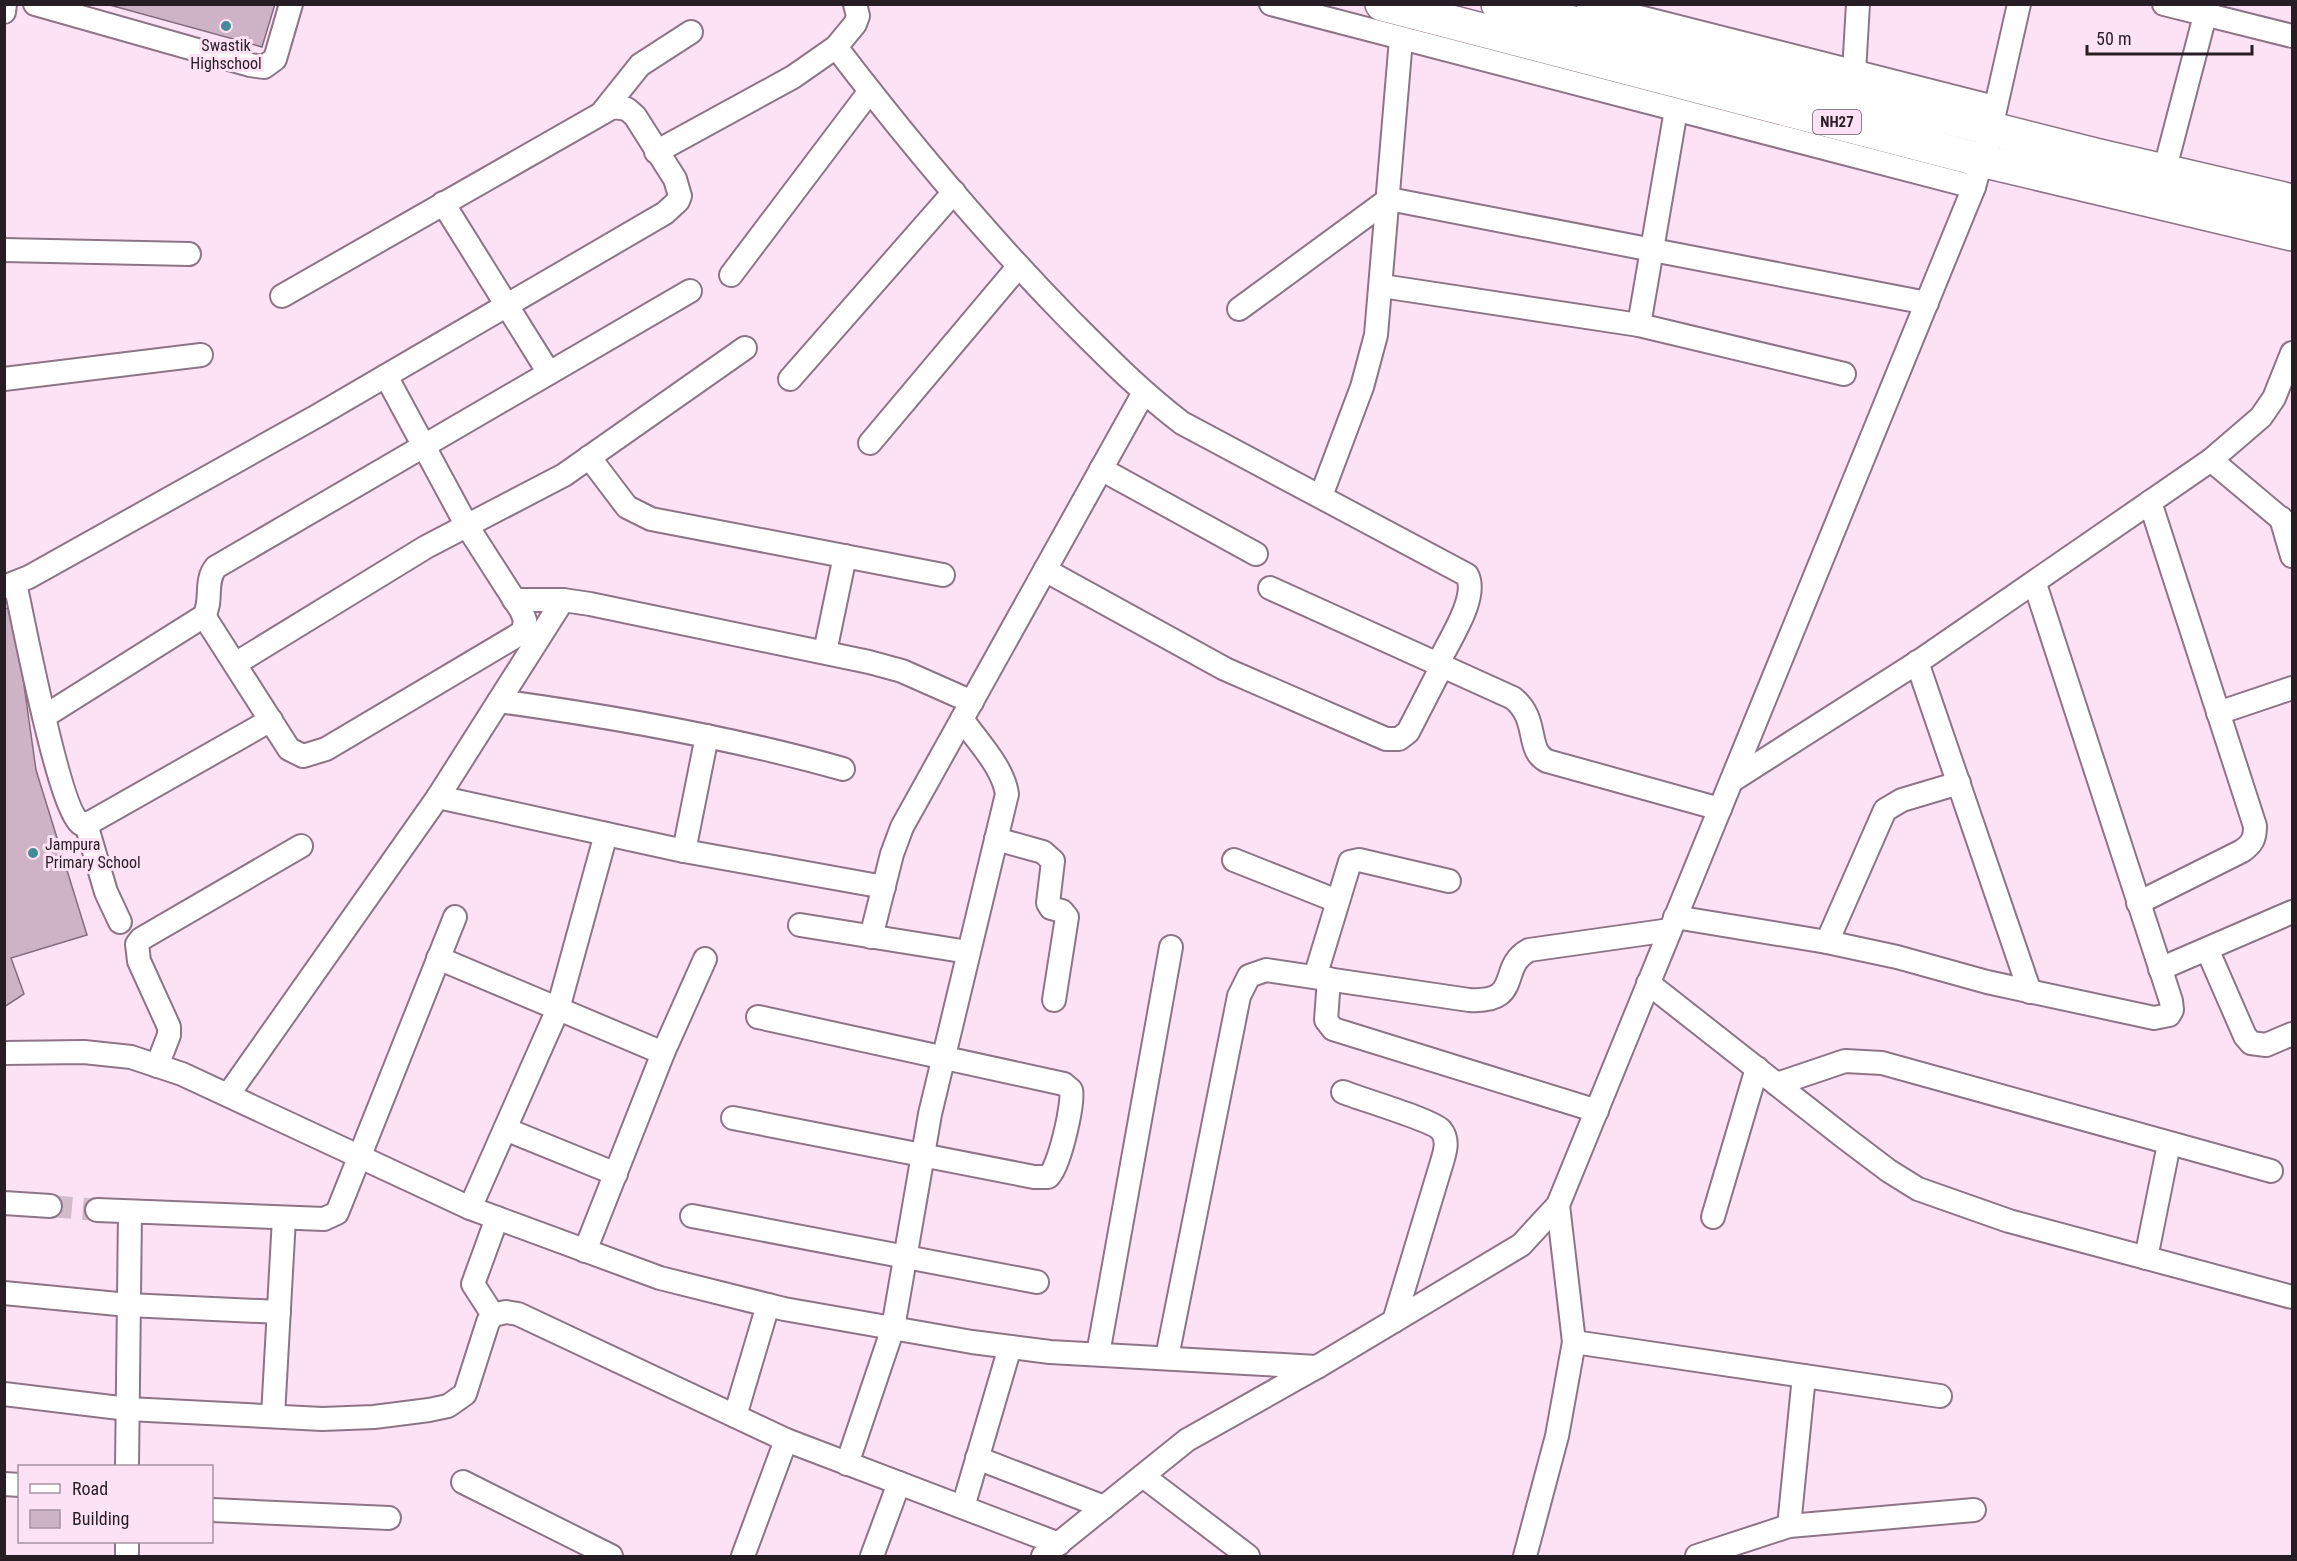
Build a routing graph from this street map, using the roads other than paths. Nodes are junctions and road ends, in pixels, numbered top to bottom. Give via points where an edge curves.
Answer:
1 (5, 4) edge
2 (35, 4) edge
3 (291, 4) edge
4 (855, 4) edge
5 (1270, 4) edge
6 (1382, 4) edge
7 (1498, 4) edge
8 (1588, 4) edge
9 (1858, 4) edge
10 (2019, 4) edge
11 (2164, 4) edge
12 (2206, 9) edge
13 (4, 12) edge
14 (691, 32) dead end
15 (2292, 36) edge
16 (1401, 39) junction
17 (836, 47) junction
18 (1854, 72) junction
19 (870, 92) junction
20 (604, 110) junction
21 (1676, 110) junction
22 (1993, 118) junction
23 (656, 152) junction
24 (2164, 172) junction
25 (1977, 174) junction
26 (954, 192) junction
27 (1389, 199) junction
28 (2292, 201) edge
29 (443, 203) junction
30 (2292, 234) edge
31 (4, 250) edge
32 (1651, 250) junction
33 (189, 254) dead end
34 (1018, 267) junction
35 (731, 275) dead end
36 (1382, 286) junction
37 (690, 291) dead end
38 (282, 296) dead end
39 (1927, 303) junction
40 (508, 305) junction
41 (1239, 309) dead end
42 (1639, 325) junction
43 (745, 348) dead end
44 (2292, 353) edge
45 (201, 355) dead end
46 (549, 373) junction
47 (1844, 374) dead end
48 (386, 376) junction
49 (4, 379) edge
50 (790, 379) dead end
51 (1143, 393) junction
52 (870, 443) dead end
53 (422, 446) junction
54 (589, 457) junction
55 (2211, 460) junction
56 (1101, 469) junction
57 (1321, 496) junction
58 (2150, 502) junction
59 (2287, 523) edge
60 (467, 526) junction
61 (1256, 554) dead end
62 (845, 556) junction
63 (2292, 556) edge
64 (1045, 570) junction
65 (943, 575) dead end
66 (2035, 584) junction
67 (10, 585) edge
68 (1270, 588) dead end
69 (514, 600) junction
70 (563, 600) junction
71 (204, 616) junction
72 (825, 652) junction
73 (1917, 662) junction
74 (1441, 663) junction
75 (235, 664) junction
76 (2292, 688) edge
77 (499, 701) junction
78 (967, 711) junction
79 (2218, 713) junction
80 (45, 716) junction
81 (271, 720) junction
82 (707, 736) junction
83 (843, 769) dead end
84 (1733, 780) junction
85 (1959, 783) junction
86 (438, 797) junction
87 (1720, 809) junction
88 (86, 824) junction
89 (606, 834) junction
90 (996, 839) junction
91 (301, 846) dead end
92 (684, 851) junction
93 (1234, 860) dead end
94 (1449, 881) dead end
95 (884, 886) junction
96 (1337, 901) junction
97 (2138, 903) junction
98 (2292, 912) edge
99 (455, 916) dead end
100 (120, 922) dead end
101 (1673, 923) junction
102 (800, 926) dead end
103 (871, 937) junction
104 (1827, 942) junction
105 (1171, 947) dead end
106 (2207, 949) junction
107 (968, 952) junction
108 (438, 958) junction
109 (705, 958) dead end
110 (2160, 969) junction
111 (1322, 978) junction
112 (1648, 983) junction
113 (2030, 992) junction
114 (1054, 1000) dead end
115 (558, 1009) junction
116 (758, 1017) dead end
117 (2292, 1034) edge
118 (4, 1053) edge
119 (663, 1053) junction
120 (943, 1057) junction
121 (158, 1066) junction
122 (1757, 1068) junction
123 (1777, 1084) junction
124 (1343, 1092) dead end
125 (228, 1095) junction
126 (1597, 1111) junction
127 (733, 1118) dead end
128 (505, 1129) junction
129 (2169, 1144) junction
130 (923, 1154) junction
131 (359, 1156) junction
132 (2271, 1171) dead end
133 (616, 1174) junction
134 (4, 1203) edge
135 (50, 1206) tunnel mouth
136 (1558, 1206) junction
137 (470, 1208) junction
138 (97, 1210) tunnel mouth
139 (130, 1212) junction
140 (692, 1216) dead end
141 (1713, 1217) dead end
142 (284, 1218) junction
143 (497, 1218) junction
144 (585, 1251) junction
145 (905, 1255) junction
146 (2146, 1258) junction
147 (1037, 1282) dead end
148 (4, 1293) edge
149 (2292, 1297) edge
150 (128, 1305) junction
151 (768, 1305) junction
152 (279, 1312) junction
153 (493, 1315) junction
154 (1394, 1321) junction
155 (892, 1328) junction
156 (1574, 1342) junction
157 (1010, 1347) junction
158 (1098, 1354) junction
159 (1167, 1357) junction
160 (1317, 1366) junction
161 (1804, 1376) junction
162 (4, 1394) edge
163 (1941, 1396) dead end
164 (128, 1409) junction
165 (273, 1416) junction
166 (735, 1416) junction
167 (786, 1440) junction
168 (977, 1458) junction
169 (848, 1464) junction
170 (127, 1465) edge
171 (1143, 1476) junction
172 (463, 1482) dead end
173 (899, 1483) junction
174 (963, 1507) junction
175 (1104, 1507) junction
176 (213, 1510) edge
177 (1974, 1510) dead end
178 (388, 1518) dead end
179 (1790, 1526) junction
180 (1051, 1550) edge
181 (1240, 1554) edge
182 (743, 1556) edge
183 (874, 1556) edge
184 (612, 1557) edge
185 (1525, 1557) edge
186 (1697, 1557) edge

1 - 13 street
2 - 3 street via 264,67 275,59
4 - 17 street via 855,24
5 - 16 street
6 - 25 highway, NH27
7 - 22 highway, NH27
8 - 18 street
9 - 18 street
10 - 22 street
11 - 12 street
12 - 15 street
12 - 24 street
14 - 20 street via 640,65
16 - 21 street
16 - 27 street
17 - 19 street
17 - 23 street via 793,77
18 - 22 street
19 - 26 street
19 - 35 street
20 - 23 street via 627,109
20 - 29 street
21 - 25 street
21 - 32 street
22 - 24 highway, NH27
22 - 25 street
23 - 40 street via 678,188 680,196 674,208
24 - 28 highway, NH27
25 - 30 highway, NH27
25 - 39 street
26 - 34 street
26 - 50 street
27 - 32 street
27 - 36 street
27 - 41 street
29 - 38 street
29 - 40 street
31 - 33 street
32 - 39 street
32 - 42 street
34 - 51 street
34 - 52 street
36 - 42 street
36 - 57 street via 1376,335 1362,387
37 - 46 street
39 - 84 street
40 - 46 street
40 - 48 street
42 - 47 street
43 - 54 street
44 - 55 street via 2274,398 2261,417
45 - 49 street
46 - 53 street
48 - 53 street
48 - 67 street
51 - 56 street
51 - 57 street via 1182,423
53 - 60 street
53 - 71 street via 216,567 211,572
54 - 60 street via 564,475
54 - 62 street via 627,507 651,519
55 - 58 street
55 - 59 street
56 - 61 street
56 - 64 street
57 - 74 street via 1467,575 1472,587 1469,600
58 - 66 street
58 - 79 street
59 - 63 street
60 - 69 street
60 - 75 street
62 - 65 street
62 - 72 street
64 - 74 street via 1225,669 1386,739 1399,739 1408,732
64 - 78 street
66 - 73 street
66 - 97 street
67 - 80 street
68 - 74 street
69 - 70 street
69 - 81 street via 525,620 523,632 516,638 326,749 310,756 296,755
70 - 72 street
70 - 77 street
71 - 75 street
71 - 80 street
72 - 78 street via 902,671
73 - 84 street
73 - 85 street
74 - 87 street via 1522,705 1531,722 1539,757
75 - 81 street
76 - 79 street
77 - 82 street via 623,718
77 - 86 street
78 - 90 street via 1005,784
78 - 95 street via 903,827
79 - 97 street via 2255,826 2254,841 2242,851
80 - 88 street via 70,809 78,822
81 - 88 street
82 - 83 street
82 - 92 street
84 - 87 street
85 - 104 street via 1885,810
85 - 113 street
86 - 89 street
86 - 125 street
87 - 101 street
88 - 100 street via 106,892
89 - 92 street
89 - 115 street
90 - 107 street
90 - 114 street via 1043,852 1053,861 1048,903 1067,917
91 - 121 street via 137,944 139,961 169,1027
92 - 95 street
93 - 96 street
94 - 96 street via 1354,860
95 - 103 street
96 - 111 street
97 - 110 street
98 - 106 street
99 - 108 street
101 - 104 street
101 - 111 street via 1530,950 1517,961 1503,992 1491,1000
101 - 112 street
102 - 103 street
103 - 107 street
104 - 113 street
105 - 158 street
106 - 110 street
106 - 117 street via 2251,1043 2266,1046
107 - 120 street
108 - 115 street
108 - 131 street
109 - 119 street
110 - 113 street via 2172,1011 2162,1018
111 - 126 street via 1326,1020 1333,1029
111 - 159 street via 1256,972 1249,976 1239,996
112 - 122 street
112 - 126 street
115 - 119 street
115 - 128 street
116 - 120 street
118 - 121 street via 84,1052 131,1057
119 - 133 street
120 - 130 street
120 - 130 street via 1064,1084 1071,1090 1071,1101 1056,1167 1048,1177
121 - 125 street
122 - 123 street
122 - 141 street
123 - 129 street via 1830,1065 1862,1060 1882,1063
123 - 146 street via 1888,1171 1918,1189 2009,1221
124 - 154 street via 1434,1125 1445,1138 1446,1148
125 - 131 street
126 - 136 street
127 - 130 street
128 - 133 street
128 - 137 street
129 - 132 street
129 - 146 street
130 - 145 street
131 - 137 street
131 - 142 street via 337,1213 324,1219
133 - 144 street
134 - 135 street
136 - 154 street via 1521,1245
136 - 156 street
137 - 143 street
138 - 139 street
139 - 142 street
139 - 150 street
140 - 145 street
142 - 152 street
143 - 144 street
143 - 153 street via 473,1284
144 - 151 street via 660,1278
145 - 147 street
145 - 155 street
146 - 149 street
148 - 150 street
150 - 152 street
150 - 164 street
151 - 155 street
151 - 166 street
152 - 165 street
153 - 165 street via 465,1394 448,1406 349,1419
153 - 166 street via 518,1314
154 - 160 street
155 - 157 street
155 - 169 street
156 - 161 street
156 - 185 street via 1557,1436
157 - 158 street
157 - 168 street
158 - 159 street
159 - 160 street
160 - 171 street via 1187,1440
161 - 163 street
161 - 179 street
162 - 164 street
164 - 165 street
164 - 170 street
166 - 167 street
167 - 169 street
167 - 182 street
168 - 174 street
168 - 175 street
169 - 173 street
171 - 175 street
171 - 181 street
172 - 184 street
173 - 174 street
173 - 183 street
174 - 180 street
175 - 180 street
176 - 178 street
177 - 179 street
179 - 186 street

